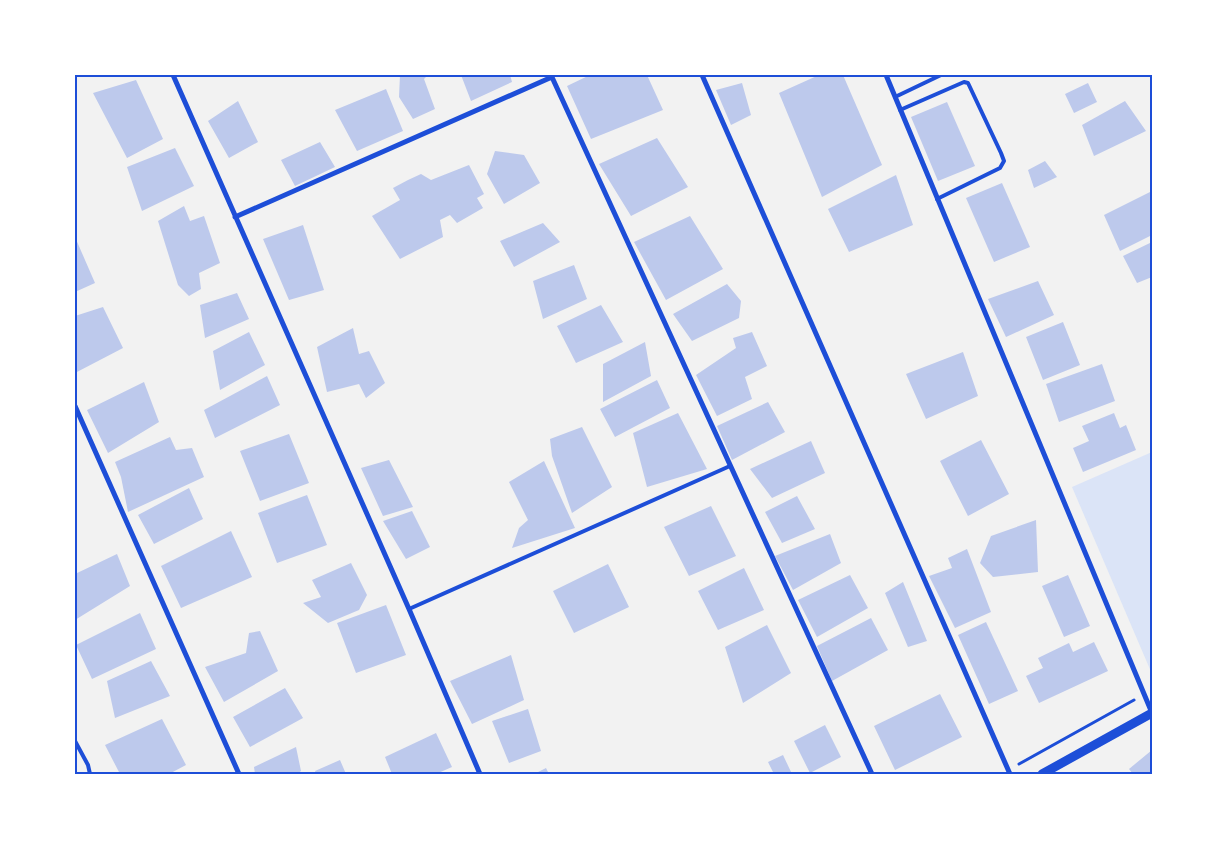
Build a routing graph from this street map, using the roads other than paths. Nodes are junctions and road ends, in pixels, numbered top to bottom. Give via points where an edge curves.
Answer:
1 (173, 75) edge
2 (702, 75) edge
3 (886, 75) edge
4 (941, 75) edge
5 (551, 76) edge
6 (895, 97) junction
7 (900, 110) junction
8 (937, 199) junction
9 (235, 217) junction
10 (75, 406) edge
11 (730, 466) junction
12 (408, 609) junction
13 (1152, 713) edge
14 (75, 741) edge
15 (1009, 772) edge
16 (90, 774) edge
17 (239, 774) edge
18 (480, 774) edge
19 (872, 774) edge
20 (1042, 774) edge

1 - 9 street
2 - 15 street
3 - 6 street
4 - 6 lane
5 - 9 street
5 - 11 street
6 - 7 street
7 - 8 street
7 - 8 lane via 968,83 1001,153 1004,161 1000,168
8 - 13 street
9 - 12 street
10 - 17 street
11 - 12 lane
11 - 19 street
12 - 18 street
13 - 20 street
14 - 16 lane

